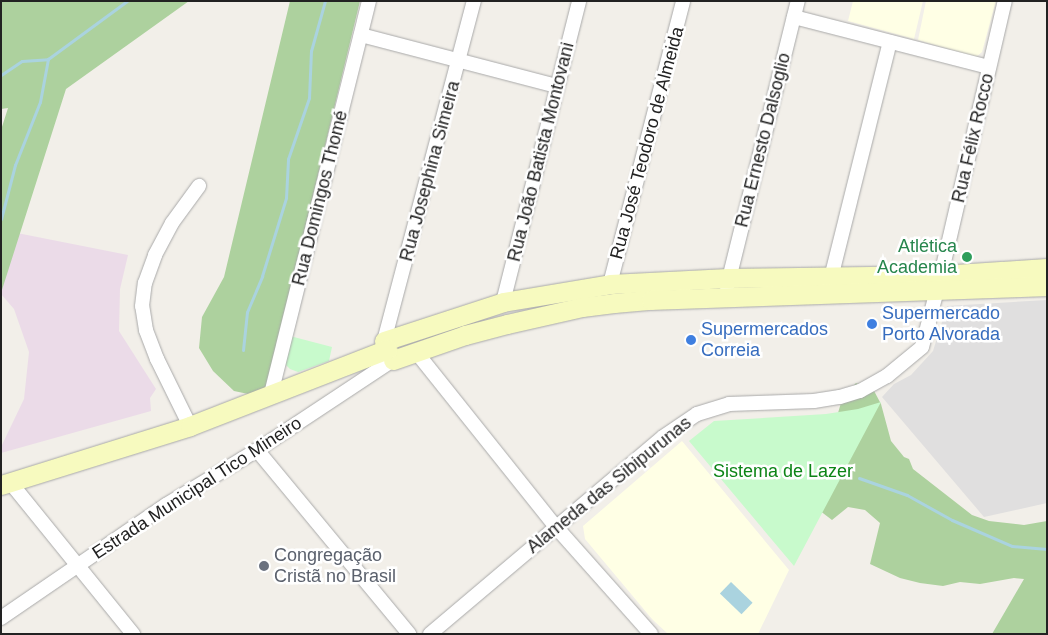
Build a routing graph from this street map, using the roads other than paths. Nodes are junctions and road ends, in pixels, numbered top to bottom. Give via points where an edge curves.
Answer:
1 (369, 1) edge
2 (474, 1) edge
3 (579, 1) edge
4 (683, 1) edge
5 (798, 1) edge
6 (1005, 1) edge
7 (794, 17) junction
8 (361, 35) junction
9 (890, 42) junction
10 (459, 60) junction
11 (989, 67) junction
12 (557, 86) junction
13 (199, 186) dead end
14 (1046, 271) edge
15 (728, 278) junction
16 (831, 278) junction
17 (939, 283) junction
18 (610, 284) junction
19 (725, 298) junction
20 (503, 302) junction
21 (388, 350) junction
22 (417, 354) junction
23 (271, 394) junction
24 (190, 426) junction
25 (257, 450) junction
26 (6, 483) edge
27 (556, 527) junction
28 (76, 566) junction
29 (1, 618) edge
30 (133, 634) edge
31 (409, 634) edge
32 (430, 634) edge
33 (651, 634) edge

1 - 8 street, Rua Domingos Thomé
2 - 10 street, Rua Josephina Simeira
3 - 12 street, Rua João Batista Montovani
4 - 18 street, Rua José Teodoro de Almeida
5 - 7 street, Rua Ernesto Dalsoglio
6 - 11 street, Rua Félix Rocco
7 - 9 street
7 - 15 street, Rua Ernesto Dalsoglio
8 - 10 street
8 - 23 street, Rua Domingos Thomé
9 - 11 street
9 - 16 street
10 - 12 street
10 - 21 street, Rua Josephina Simeira
11 - 17 street, Rua Félix Rocco
12 - 20 street, Rua João Batista Montovani
13 - 24 street via 172,223 155,255 145,283 142,306 146,330 157,359
14 - 17 main road
15 - 16 main road
15 - 18 main road
15 - 19 street, Rua Ernesto Dalsoglio
16 - 17 main road
17 - 19 main road
17 - 27 street, Alameda das Sibipurunas via 922,348 887,376 860,391 840,397 728,404 697,414 664,437
18 - 20 main road
19 - 22 main road via 651,300 582,307 465,335
20 - 21 main road
21 - 22 main road
21 - 23 main road
21 - 25 street, Estrada Municipal Tico Mineiro
22 - 27 street
23 - 24 main road
24 - 26 main road
25 - 28 street, Estrada Municipal Tico Mineiro via 166,505
25 - 31 street
26 - 28 street
27 - 32 street, Alameda das Sibipurunas
27 - 33 street
28 - 29 street, Estrada Municipal Tico Mineiro
28 - 30 street

